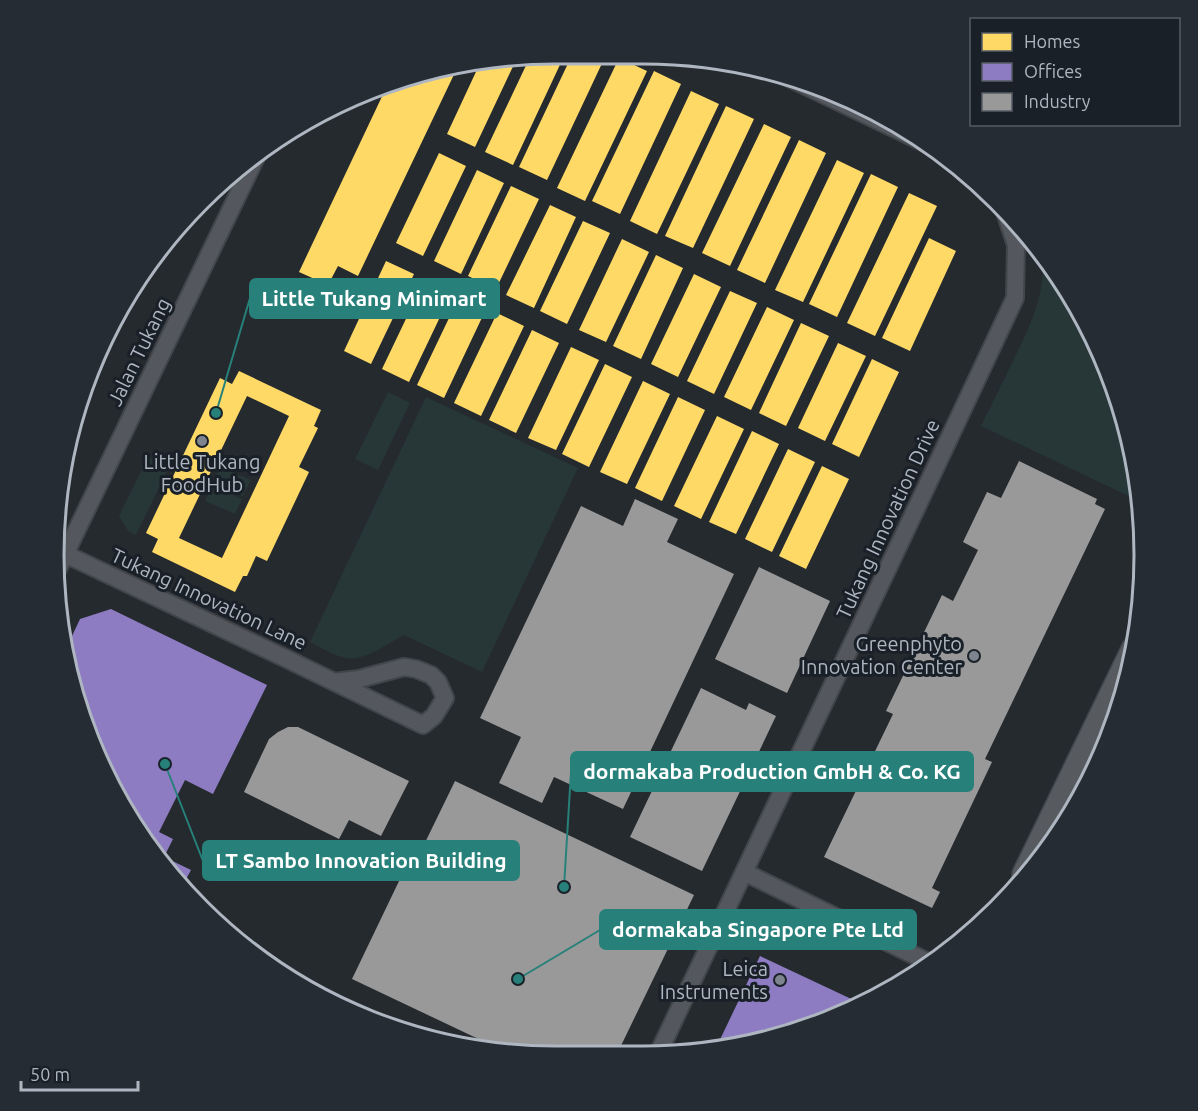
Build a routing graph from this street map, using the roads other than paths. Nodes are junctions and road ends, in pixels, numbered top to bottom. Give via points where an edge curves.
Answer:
1 (249, 173) edge
2 (1011, 231) edge
3 (64, 558) edge
4 (64, 563) edge
5 (334, 682) junction
6 (1113, 696) edge
7 (1044, 837) edge
8 (744, 872) junction
9 (922, 959) edge
10 (662, 1045) edge

1 - 3 street, Jalan Tukang
2 - 8 street, Tukang Innovation Drive via 1016,245 1015,298
4 - 5 street, Tukang Innovation Lane
5 - 5 street, Tukang Innovation Lane via 404,667 431,675 445,698 423,725
6 - 7 main road
8 - 9 street
8 - 10 street, Tukang Innovation Drive

